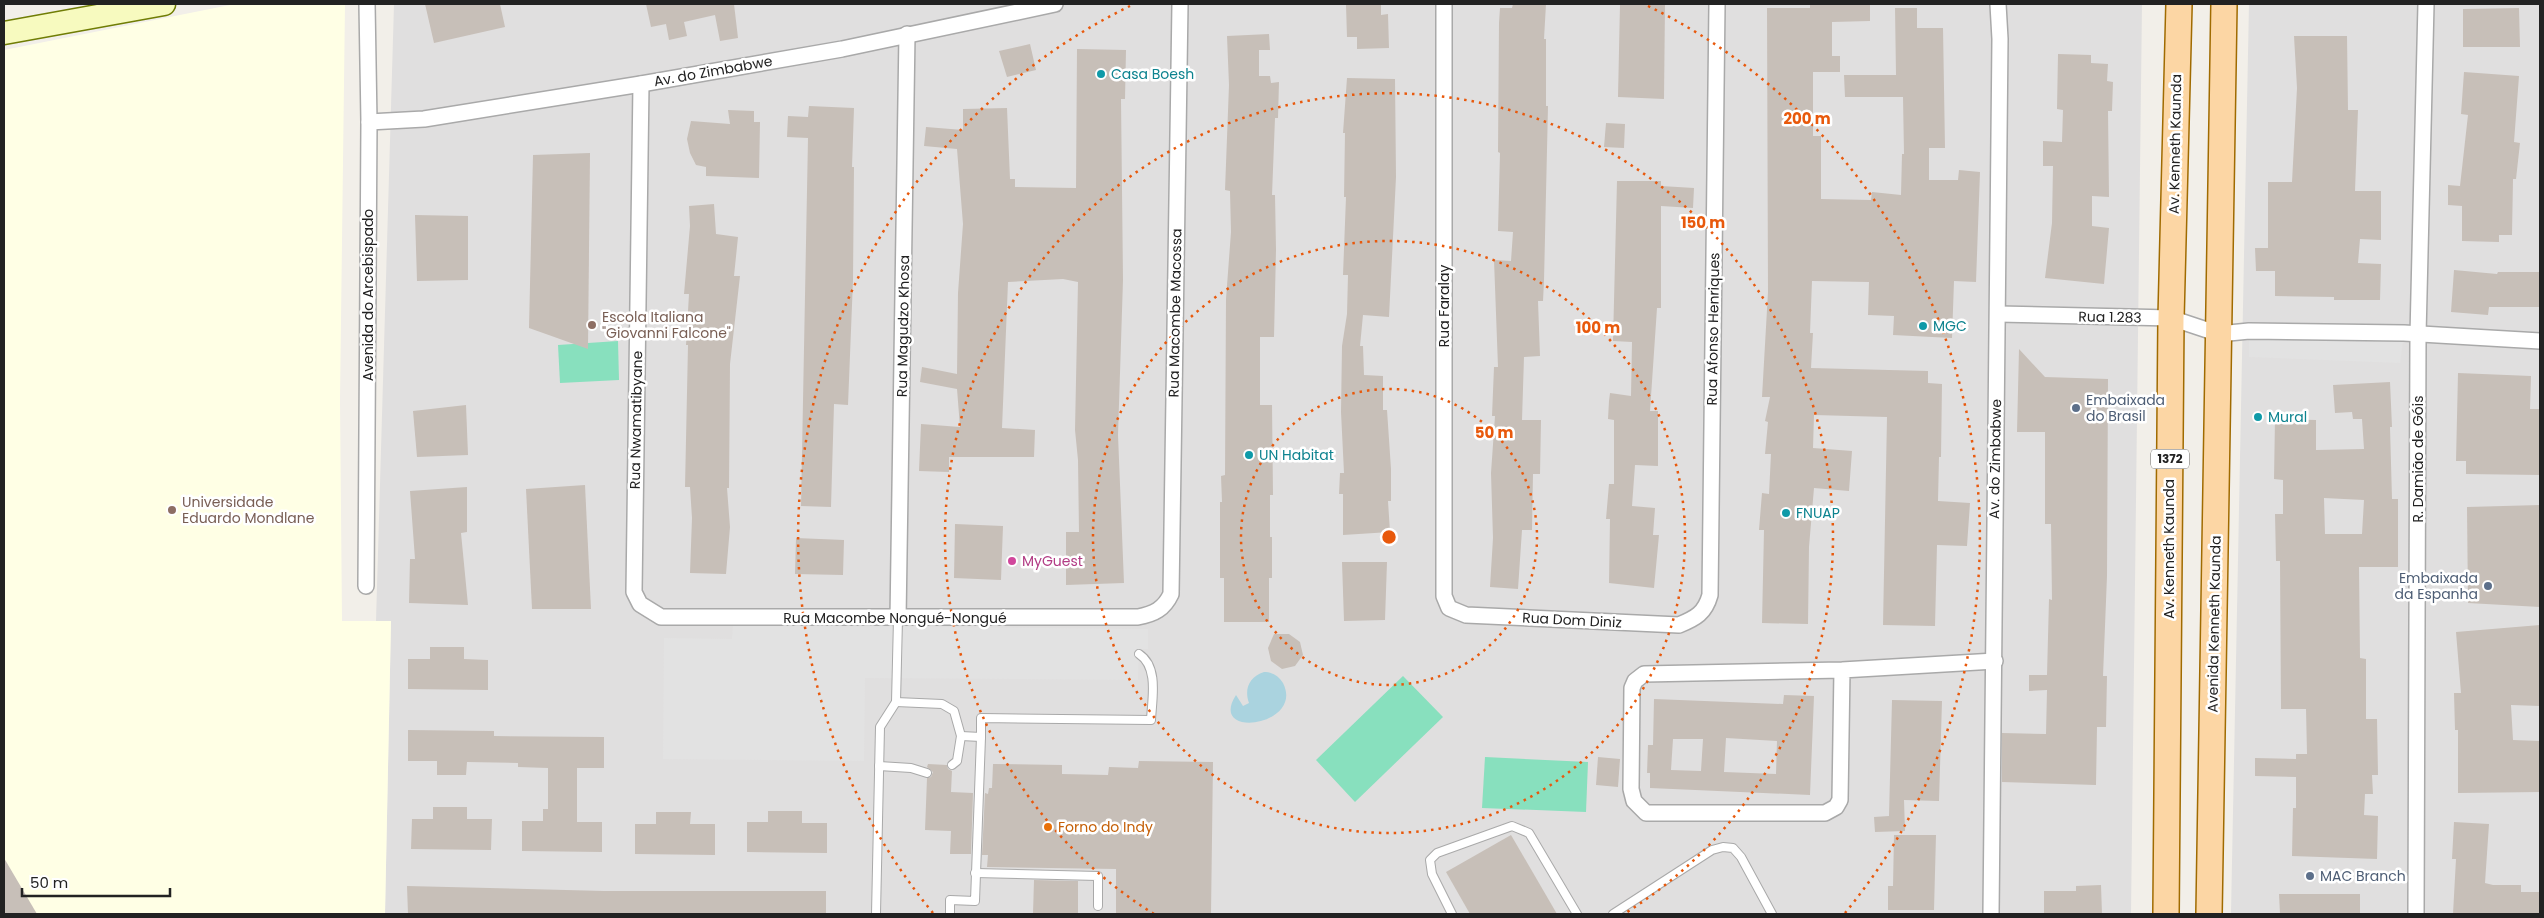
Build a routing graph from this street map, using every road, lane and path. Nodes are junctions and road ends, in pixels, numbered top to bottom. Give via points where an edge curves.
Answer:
1 (164, 4) edge
2 (367, 4) edge
3 (1055, 4) edge
4 (1180, 4) edge
5 (1444, 4) edge
6 (1717, 4) edge
7 (1998, 4) edge
8 (2179, 4) edge
9 (2224, 4) edge
10 (2426, 4) edge
11 (4, 33) edge
12 (907, 34) junction
13 (641, 84) junction
14 (369, 122) junction
15 (1998, 314) junction
16 (2171, 318) junction
17 (2219, 334) junction
18 (2418, 335) junction
19 (2540, 341) edge
20 (366, 586) dead end
21 (640, 604) joint
22 (1449, 608) joint
23 (1153, 614) joint
24 (898, 619) junction
25 (1695, 619) joint
26 (1139, 654) dead end
27 (1995, 662) junction
28 (1842, 670) junction
29 (896, 702) junction
30 (961, 736) junction
31 (981, 736) junction
32 (952, 765) dead end
33 (879, 766) junction
34 (927, 773) dead end
35 (975, 873) junction
36 (1098, 906) dead end
37 (1622, 912) edge
38 (876, 914) edge
39 (950, 914) edge
40 (1452, 914) edge
41 (1577, 914) edge
42 (1613, 914) edge
43 (1772, 914) edge
44 (1991, 914) edge
45 (2166, 914) edge
46 (2209, 914) edge
47 (2416, 914) edge

1 - 11 main road
2 - 14 street, Avenida do Arcebispado
3 - 12 street, Av. do Zimbabwe
4 - 23 street, Rua Macombe Macossa via 1171,594 1167,603
5 - 22 street, Rua Faralay via 1444,596
6 - 25 street, Rua Afonso Henriques via 1710,594 1706,609
7 - 15 street, Av. do Zimbabwe
8 - 16 main road, Av. Kenneth Kaunda / 1372
9 - 17 main road
10 - 18 street, R. Damião de Góis
12 - 13 street, Av. do Zimbabwe
12 - 24 street, Rua Magudzo Khosa
13 - 14 street, Av. do Zimbabwe via 424,119
13 - 21 street, Rua Nwamatibyane via 634,592
14 - 20 street, Avenida do Arcebispado
15 - 16 street, Rua 1.283
15 - 27 street, Av. do Zimbabwe
16 - 17 street, Rua 1.283
16 - 45 main road, Av. Kenneth Kaunda / 1372
17 - 18 street via 2249,331
17 - 46 main road, Avenida Kenneth Kaunda
18 - 19 street
18 - 47 street, R. Damião de Góis
21 - 24 street, Rua Macombe Nongué-Nongué via 661,617
22 - 25 street, Rua Dom Diniz via 1466,615 1679,625
23 - 24 street, Rua Macombe Nongué-Nongué via 1138,618
24 - 29 lane
26 - 31 lane via 1145,658 1152,676 1152,720 981,718
27 - 28 street
27 - 44 street, Av. do Zimbabwe
28 - 28 street via 1682,672 1639,677 1632,688 1631,789 1634,801 1646,813 1825,813 1832,810 1840,800
29 - 30 lane via 942,704 954,711
29 - 33 lane via 880,727
30 - 31 lane
30 - 32 lane via 957,761
31 - 35 lane
33 - 34 lane via 912,768
33 - 38 lane
35 - 36 lane via 1098,876
35 - 39 lane via 975,901 950,900
37 - 42 lane
37 - 43 lane via 1712,850 1723,847 1733,848 1741,858
40 - 41 lane via 1432,874 1430,860 1437,853 1512,826 1529,833

